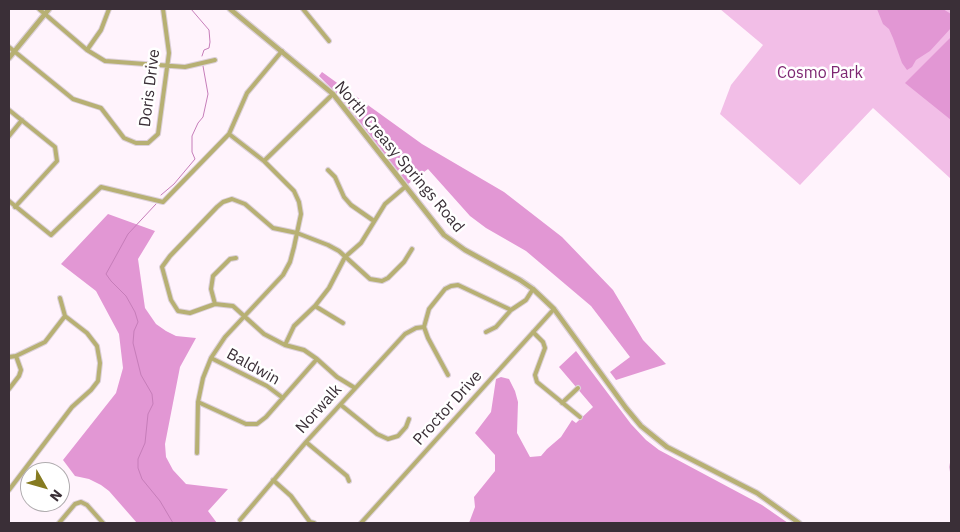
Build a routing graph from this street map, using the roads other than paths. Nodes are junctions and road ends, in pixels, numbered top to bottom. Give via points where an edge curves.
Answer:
1 (38, 9) edge
2 (49, 9) edge
3 (109, 9) edge
4 (163, 9) edge
5 (230, 9) edge
6 (302, 9) edge
7 (45, 14) junction
8 (329, 41) dead end
9 (9, 47) edge
10 (87, 50) junction
11 (14, 51) junction
12 (282, 51) junction
13 (9, 58) edge
14 (215, 60) dead end
15 (167, 66) junction
16 (333, 94) junction
17 (9, 110) edge
18 (22, 120) junction
19 (229, 134) junction
20 (9, 136) edge
21 (264, 162) junction
22 (328, 170) dead end
23 (405, 187) junction
24 (9, 202) edge
25 (15, 207) junction
26 (374, 221) junction
27 (297, 233) junction
28 (412, 249) dead end
29 (345, 257) junction
30 (236, 258) dead end
31 (534, 289) junction
32 (60, 298) dead end
33 (215, 304) junction
34 (315, 306) junction
35 (554, 309) junction
36 (511, 310) junction
37 (244, 315) junction
38 (65, 316) junction
39 (343, 323) dead end
40 (424, 327) junction
41 (486, 332) dead end
42 (533, 332) junction
43 (285, 345) junction
44 (16, 356) junction
45 (9, 357) edge
46 (211, 358) junction
47 (317, 359) junction
48 (448, 375) dead end
49 (355, 388) junction
50 (578, 388) dead end
51 (9, 389) edge
52 (282, 398) junction
53 (198, 402) junction
54 (562, 403) junction
55 (341, 405) junction
56 (580, 417) dead end
57 (409, 419) dead end
58 (306, 442) junction
59 (197, 454) dead end
60 (273, 480) junction
61 (349, 481) dead end
62 (9, 490) edge
63 (240, 520) dead end
64 (59, 523) edge
65 (103, 523) edge
66 (311, 523) edge
67 (360, 523) edge
68 (799, 523) edge

1 - 7 street
2 - 7 street
3 - 10 street via 101,30
4 - 15 street, Doris Drive via 169,53
5 - 12 street, North Creasy Springs Road
6 - 8 street
7 - 10 street
7 - 11 street
9 - 11 street, Doris Drive
10 - 15 street via 105,62
11 - 13 street
11 - 15 street, Doris Drive via 73,99 101,108 124,138 136,143 148,143 158,134
12 - 16 street, North Creasy Springs Road
12 - 19 street via 248,93
14 - 15 street via 185,67
16 - 21 street
16 - 23 street, North Creasy Springs Road
17 - 18 street
18 - 20 street
18 - 25 street via 54,147 57,161
19 - 21 street
19 - 25 street via 163,202 100,187 51,236
21 - 27 street via 294,191 301,214
22 - 26 street via 351,205
23 - 26 street via 385,204
23 - 31 street, North Creasy Springs Road via 440,231 454,243
24 - 25 street
26 - 29 street via 361,243
27 - 29 street via 328,244
27 - 33 street via 273,228 236,199 223,202 162,267 171,300 178,311 190,313
27 - 37 street via 290,262 283,274
28 - 29 street via 404,262 382,281 370,279
29 - 34 street via 329,288
30 - 33 street via 213,276 211,288
31 - 35 street, North Creasy Springs Road
31 - 36 street via 526,300
32 - 38 street
33 - 37 street via 233,306
34 - 39 street
34 - 43 street via 294,326
35 - 42 street, Proctor Drive
35 - 68 street, North Creasy Springs Road via 626,408 647,431 667,447 757,493
36 - 40 street via 468,288 451,286 432,304
36 - 41 street via 496,327
37 - 43 street via 264,334
37 - 46 street
38 - 44 street via 45,342
38 - 62 street via 87,333 97,346 100,363 98,381 72,407
40 - 48 street
40 - 49 street, Norwalk via 405,334
42 - 54 street via 545,348 536,379
42 - 67 street, Proctor Drive
43 - 47 street via 304,350
44 - 45 street
44 - 51 street via 21,370
46 - 52 street, Baldwin via 267,386
46 - 53 street
47 - 49 street via 336,377
47 - 52 street
49 - 55 street, Norwalk
50 - 54 street
52 - 53 street via 261,422 252,425
53 - 59 street
54 - 56 street
55 - 57 street via 388,439 398,436
55 - 58 street, Norwalk
58 - 60 street, Norwalk
58 - 61 street
60 - 63 street, Norwalk
60 - 66 street via 291,496
64 - 65 street via 75,504 81,502 88,505

